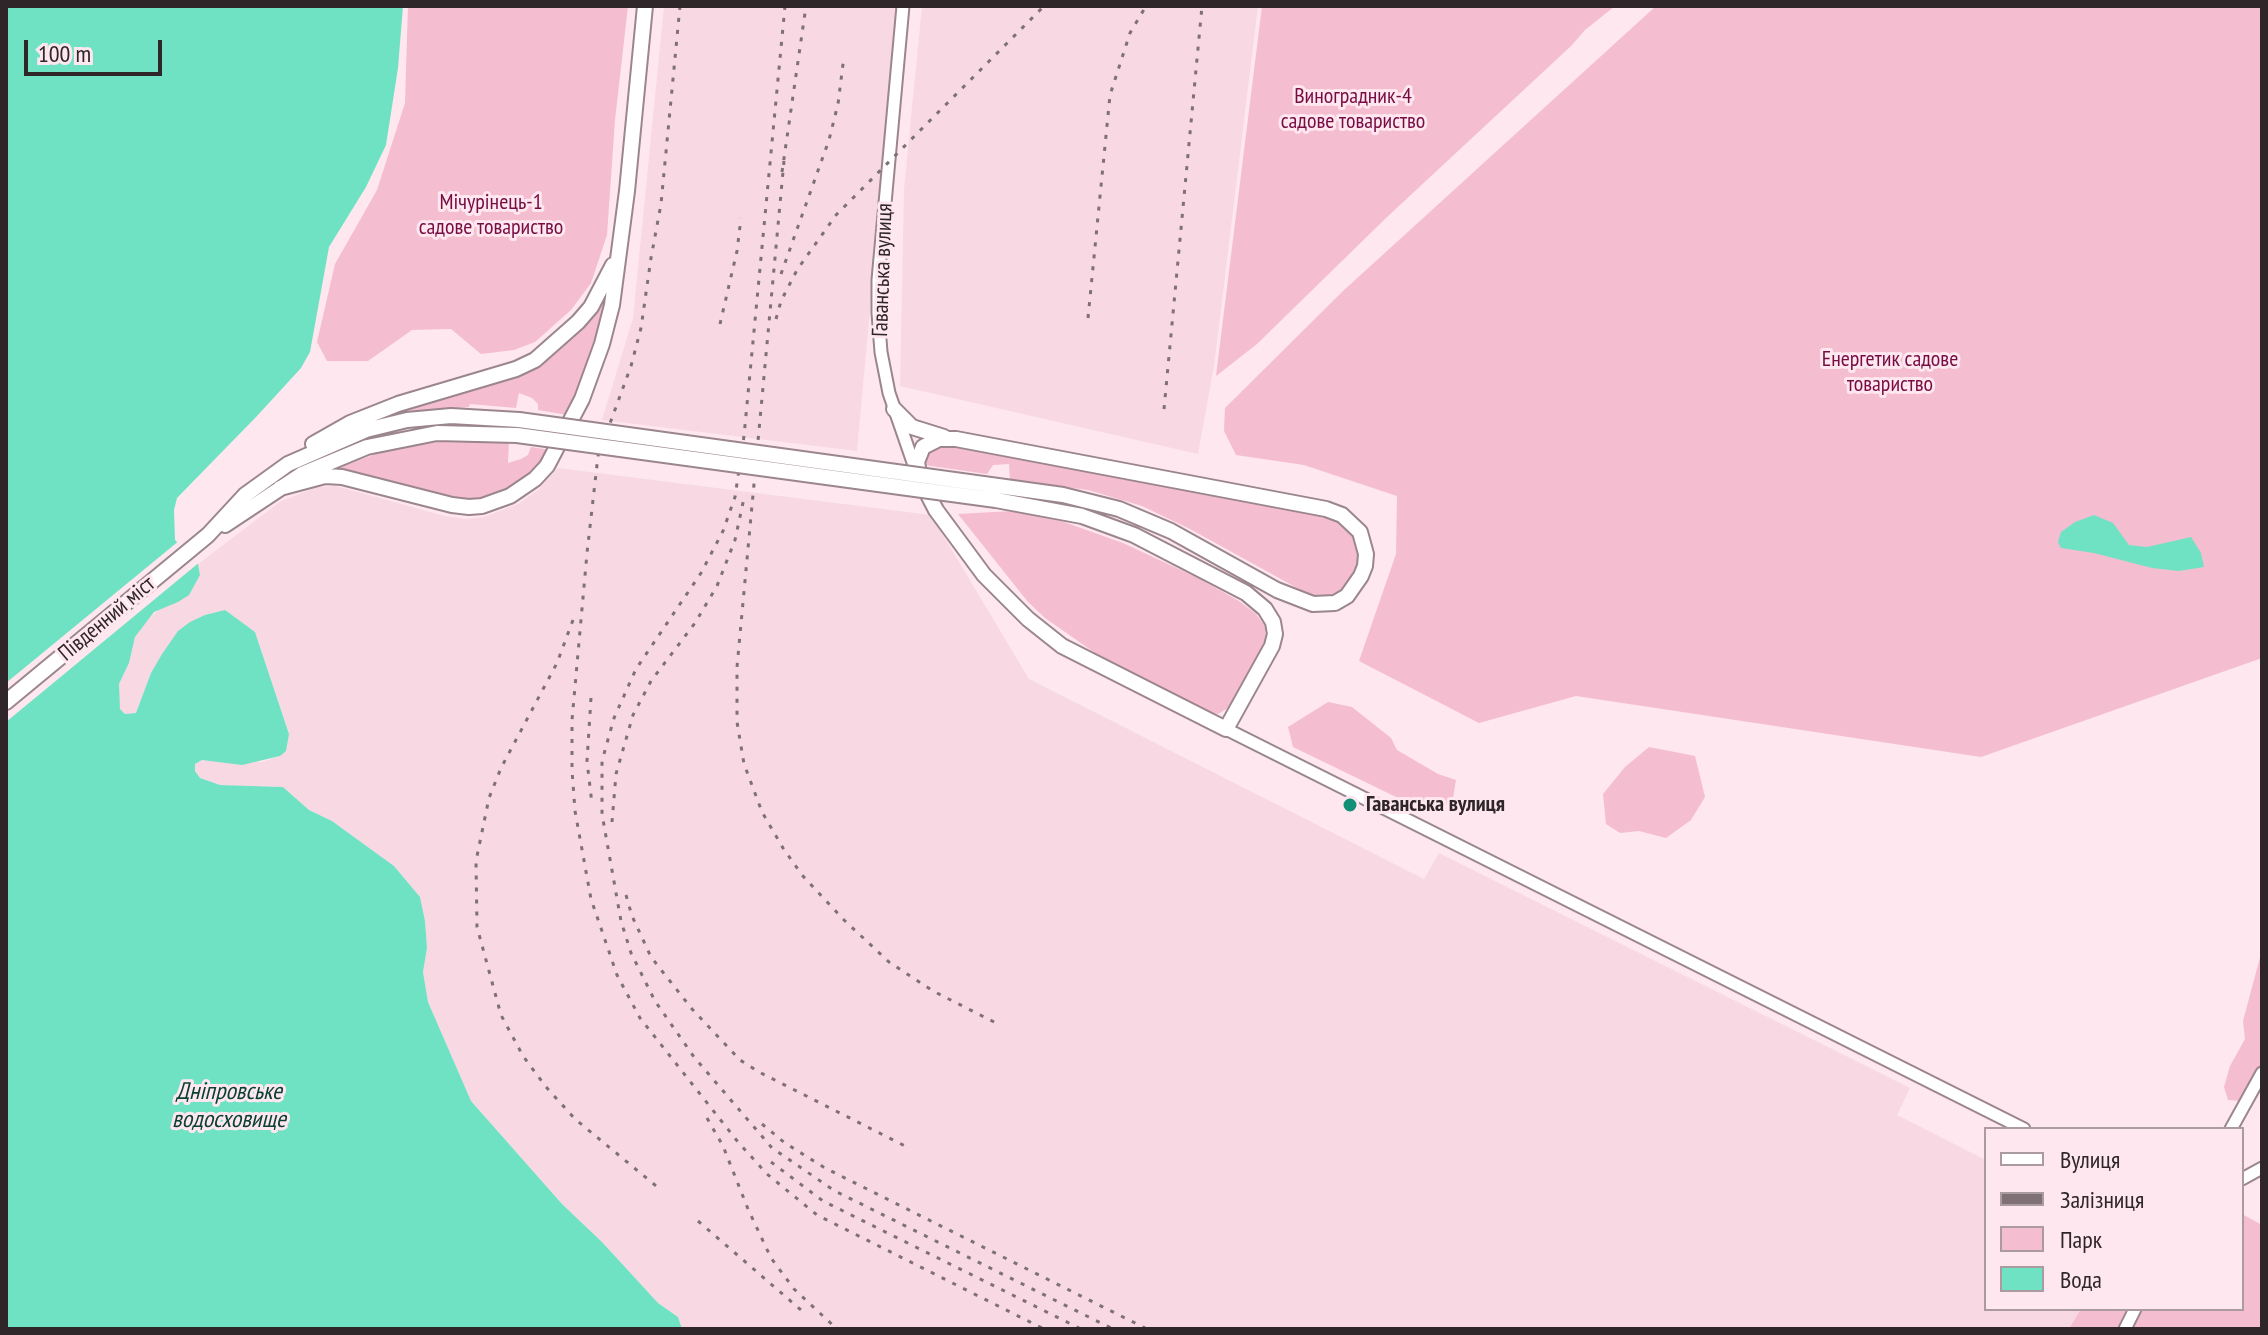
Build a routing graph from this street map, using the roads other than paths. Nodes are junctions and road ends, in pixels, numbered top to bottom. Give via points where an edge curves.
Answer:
1 (645, 6) edge
2 (903, 6) edge
3 (617, 259) junction
4 (894, 409) junction
5 (518, 427) junction
6 (956, 439) junction
7 (288, 464) junction
8 (920, 479) junction
9 (280, 488) junction
10 (997, 493) junction
11 (208, 535) junction
12 (6, 702) edge
13 (1226, 729) junction
14 (2262, 1073) edge
15 (2020, 1127) edge
16 (2232, 1127) edge
17 (2262, 1168) edge
18 (2244, 1178) edge
19 (2134, 1311) edge
20 (2125, 1329) edge

1 - 3 main road
2 - 4 street, Гаванська вулиця via 878,280 881,352
3 - 7 main road via 585,315 535,360 361,418 317,440
3 - 9 main road via 609,314 582,399 547,466 510,496 482,506 452,505 333,477
4 - 6 main road via 912,427
4 - 8 street, Гаванська вулиця
5 - 7 main road via 451,416 407,420 366,430
5 - 9 main road via 367,447
5 - 10 main road, bridge
6 - 8 main road via 939,439 923,447 917,462
6 - 10 main road via 1326,509 1354,524 1366,554 1361,576 1347,596 1326,605 1299,601 1171,531 1119,509 1063,495
7 - 11 main road via 245,495
8 - 13 main road, Гаванська вулиця via 950,532 1028,619 1062,646
9 - 11 main road
10 - 13 main road via 1134,535 1246,593 1265,609 1273,622 1272,646
11 - 12 main road, Південний міст
13 - 15 street, Гаванська вулиця
14 - 16 street
17 - 18 street
19 - 20 street

